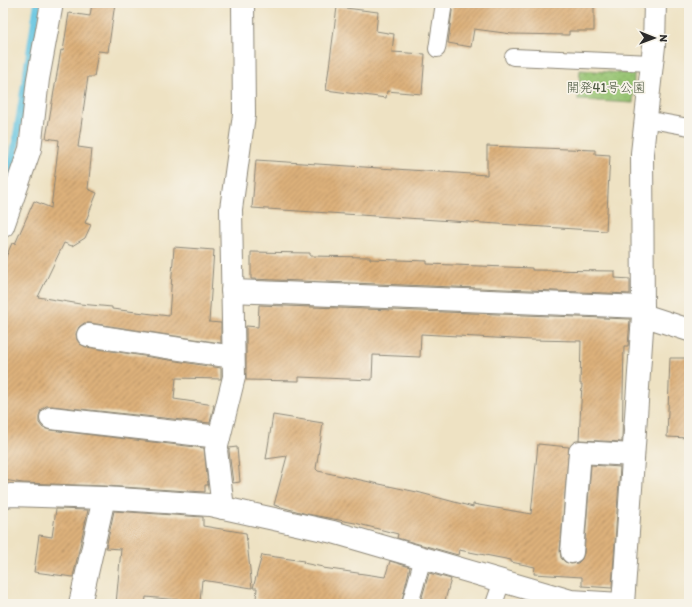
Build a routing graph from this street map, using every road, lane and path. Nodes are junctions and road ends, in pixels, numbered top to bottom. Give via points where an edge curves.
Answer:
1 (52, 3) edge
2 (243, 3) edge
3 (444, 3) edge
4 (655, 3) edge
5 (437, 49) dead end
6 (513, 57) dead end
7 (652, 63) junction
8 (645, 119) junction
9 (689, 126) edge
10 (3, 226) edge
11 (232, 291) junction
12 (643, 311) junction
13 (689, 330) edge
14 (88, 335) dead end
15 (233, 357) junction
16 (51, 418) dead end
17 (219, 437) junction
18 (633, 455) junction
19 (3, 497) edge
20 (104, 498) junction
21 (223, 508) junction
22 (572, 552) dead end
23 (423, 558) junction
24 (502, 581) junction
25 (570, 602) edge
26 (80, 604) edge
27 (410, 604) edge
28 (494, 604) edge
29 (622, 604) edge

1 - 10 street via 38,79 30,149
2 - 11 street via 244,115 231,209
3 - 5 lane
4 - 7 street
6 - 7 lane
7 - 8 street
8 - 9 lane
8 - 12 street via 642,153
11 - 12 street
11 - 15 street
12 - 13 street
12 - 18 street
14 - 15 street
15 - 17 street via 234,377
16 - 17 street
17 - 21 street via 216,450
18 - 22 street via 580,452
18 - 29 street
19 - 20 street via 10,495
20 - 21 street
20 - 26 street
21 - 23 street via 332,532
23 - 24 street
23 - 27 lane
24 - 25 street
24 - 28 lane
25 - 29 street

